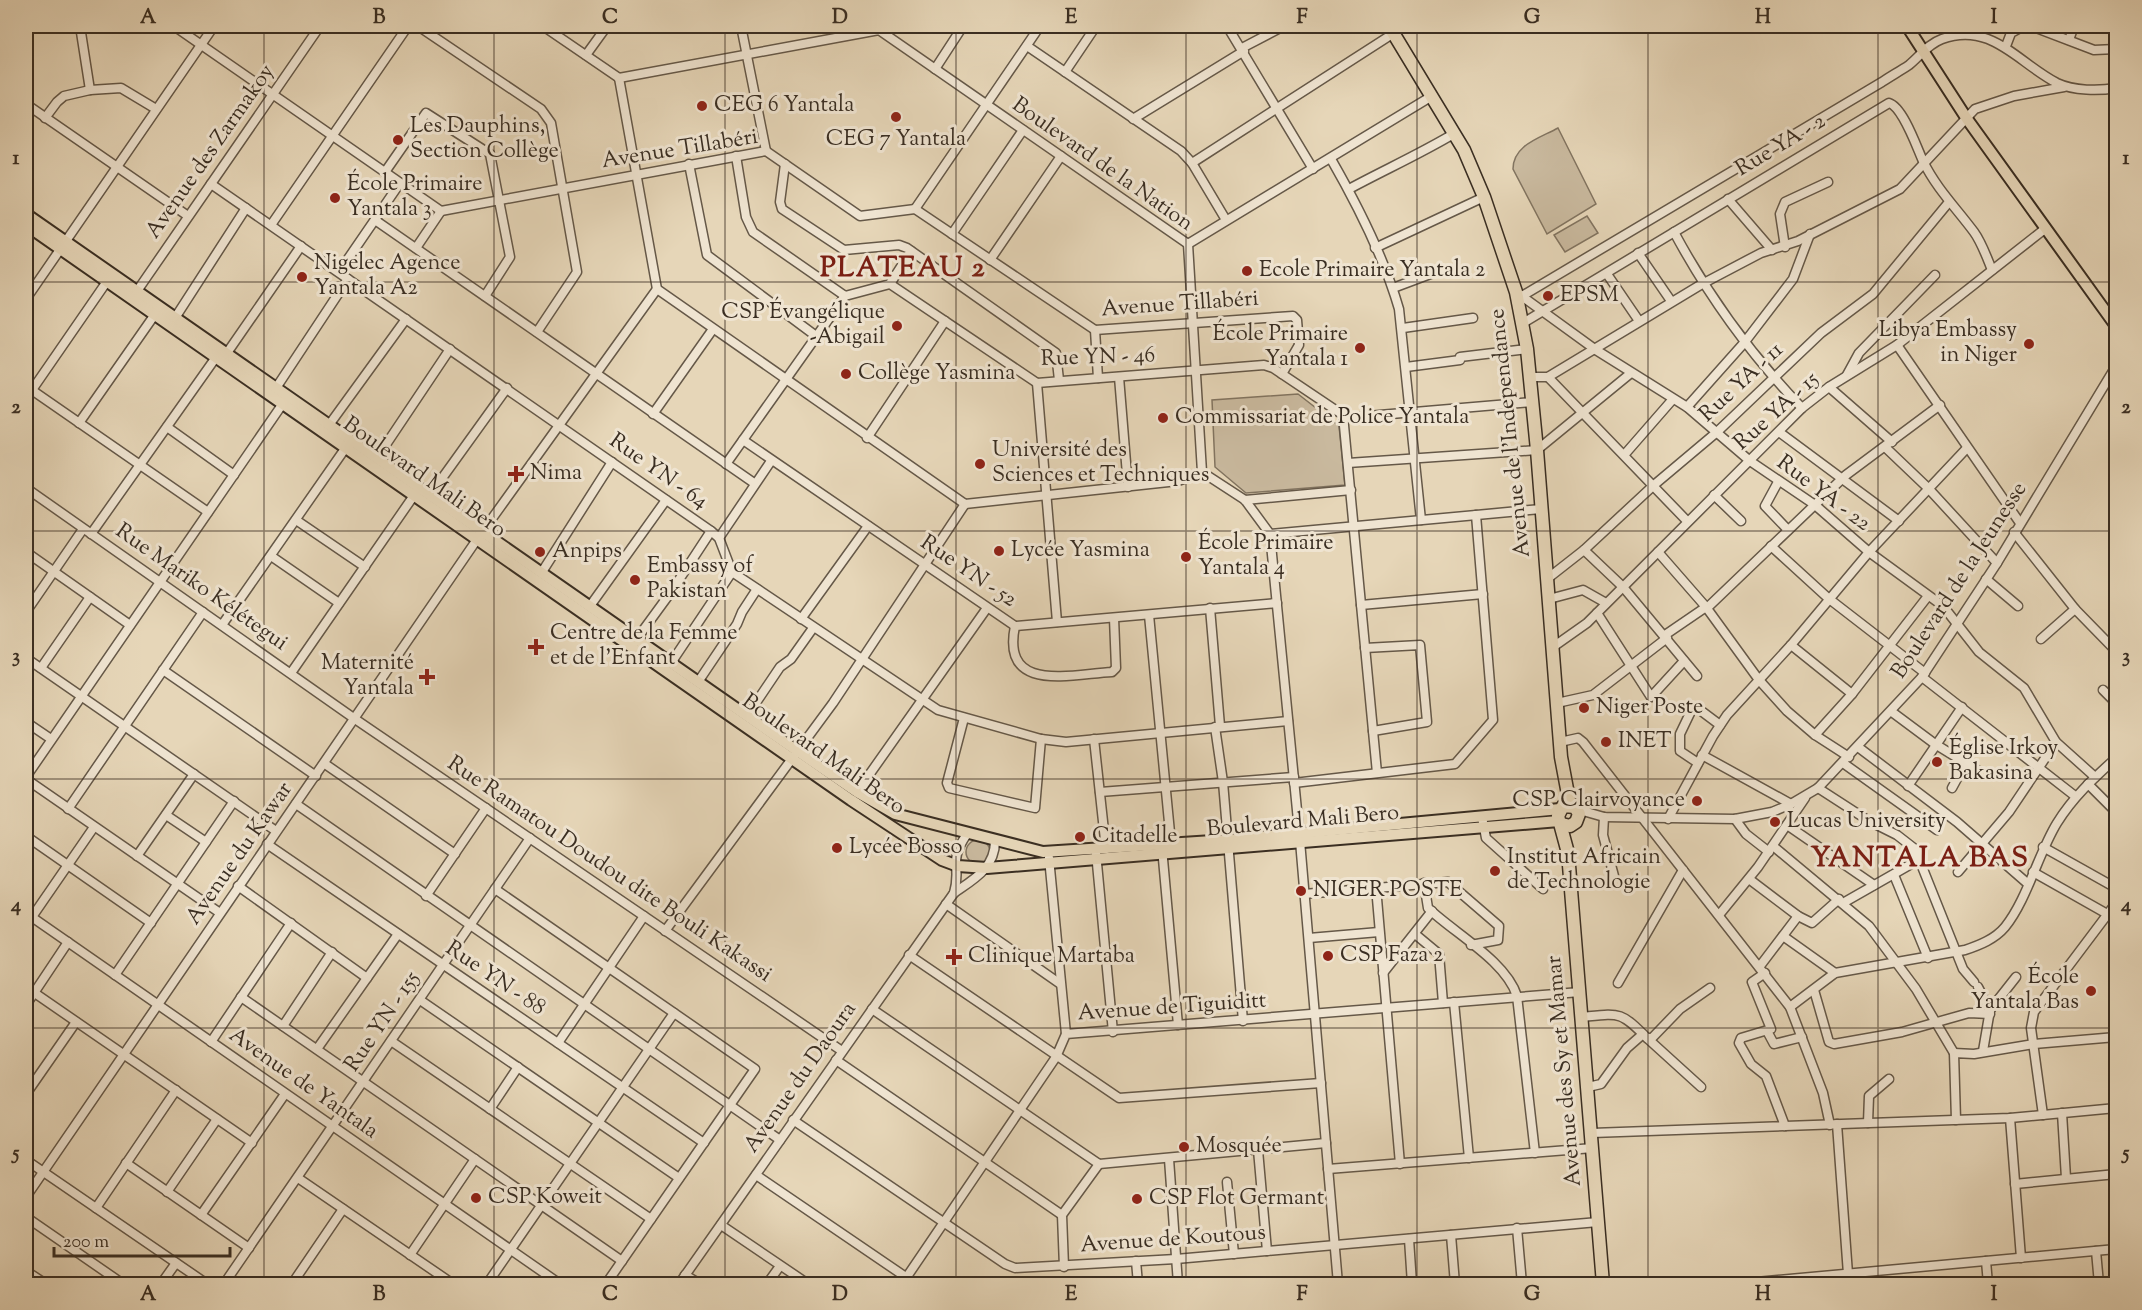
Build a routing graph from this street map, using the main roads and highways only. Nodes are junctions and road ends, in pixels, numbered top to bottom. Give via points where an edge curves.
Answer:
1 (1907, 26) edge
2 (1392, 29) edge
3 (26, 214) edge
4 (26, 225) edge
5 (62, 245) junction
6 (158, 311) junction
7 (2116, 326) edge
8 (222, 353) junction
9 (285, 400) junction
10 (349, 444) junction
11 (417, 491) junction
12 (481, 535) junction
13 (634, 642) junction
14 (794, 754) junction
15 (1567, 815) junction
16 (1049, 858) junction
17 (1604, 1284) edge

1 - 7 main road via 1967,119
2 - 15 highway, Avenue de l'Independance via 1455,133 1484,197 1519,294 1537,450
3 - 5 main road, Boulevard Mali Bero
4 - 5 main road, Boulevard Mali Bero
5 - 6 main road, Boulevard Mali Bero
6 - 8 main road, Boulevard Mali Bero
6 - 8 main road, Boulevard Mali Bero via 175,318
8 - 9 main road, Boulevard Mali Bero
8 - 9 main road, Boulevard Mali Bero via 276,388
9 - 10 main road, Boulevard Mali Bero
9 - 10 main road, Boulevard Mali Bero via 329,425
10 - 11 main road, Boulevard Mali Bero
10 - 11 main road, Boulevard Mali Bero via 377,458
11 - 12 main road, Boulevard Mali Bero
11 - 12 main road, Boulevard Mali Bero via 430,495
12 - 13 main road, Boulevard Mali Bero
12 - 13 main road, Boulevard Mali Bero via 542,572
13 - 14 main road, Boulevard Mali Bero
13 - 14 main road, Boulevard Mali Bero via 747,716
14 - 16 main road, Boulevard Mali Bero via 895,814
14 - 16 main road, Boulevard Mali Bero via 931,854 954,865 987,868
15 - 16 main road, Boulevard Mali Bero
15 - 17 highway, Avenue des Sy et Mamar

